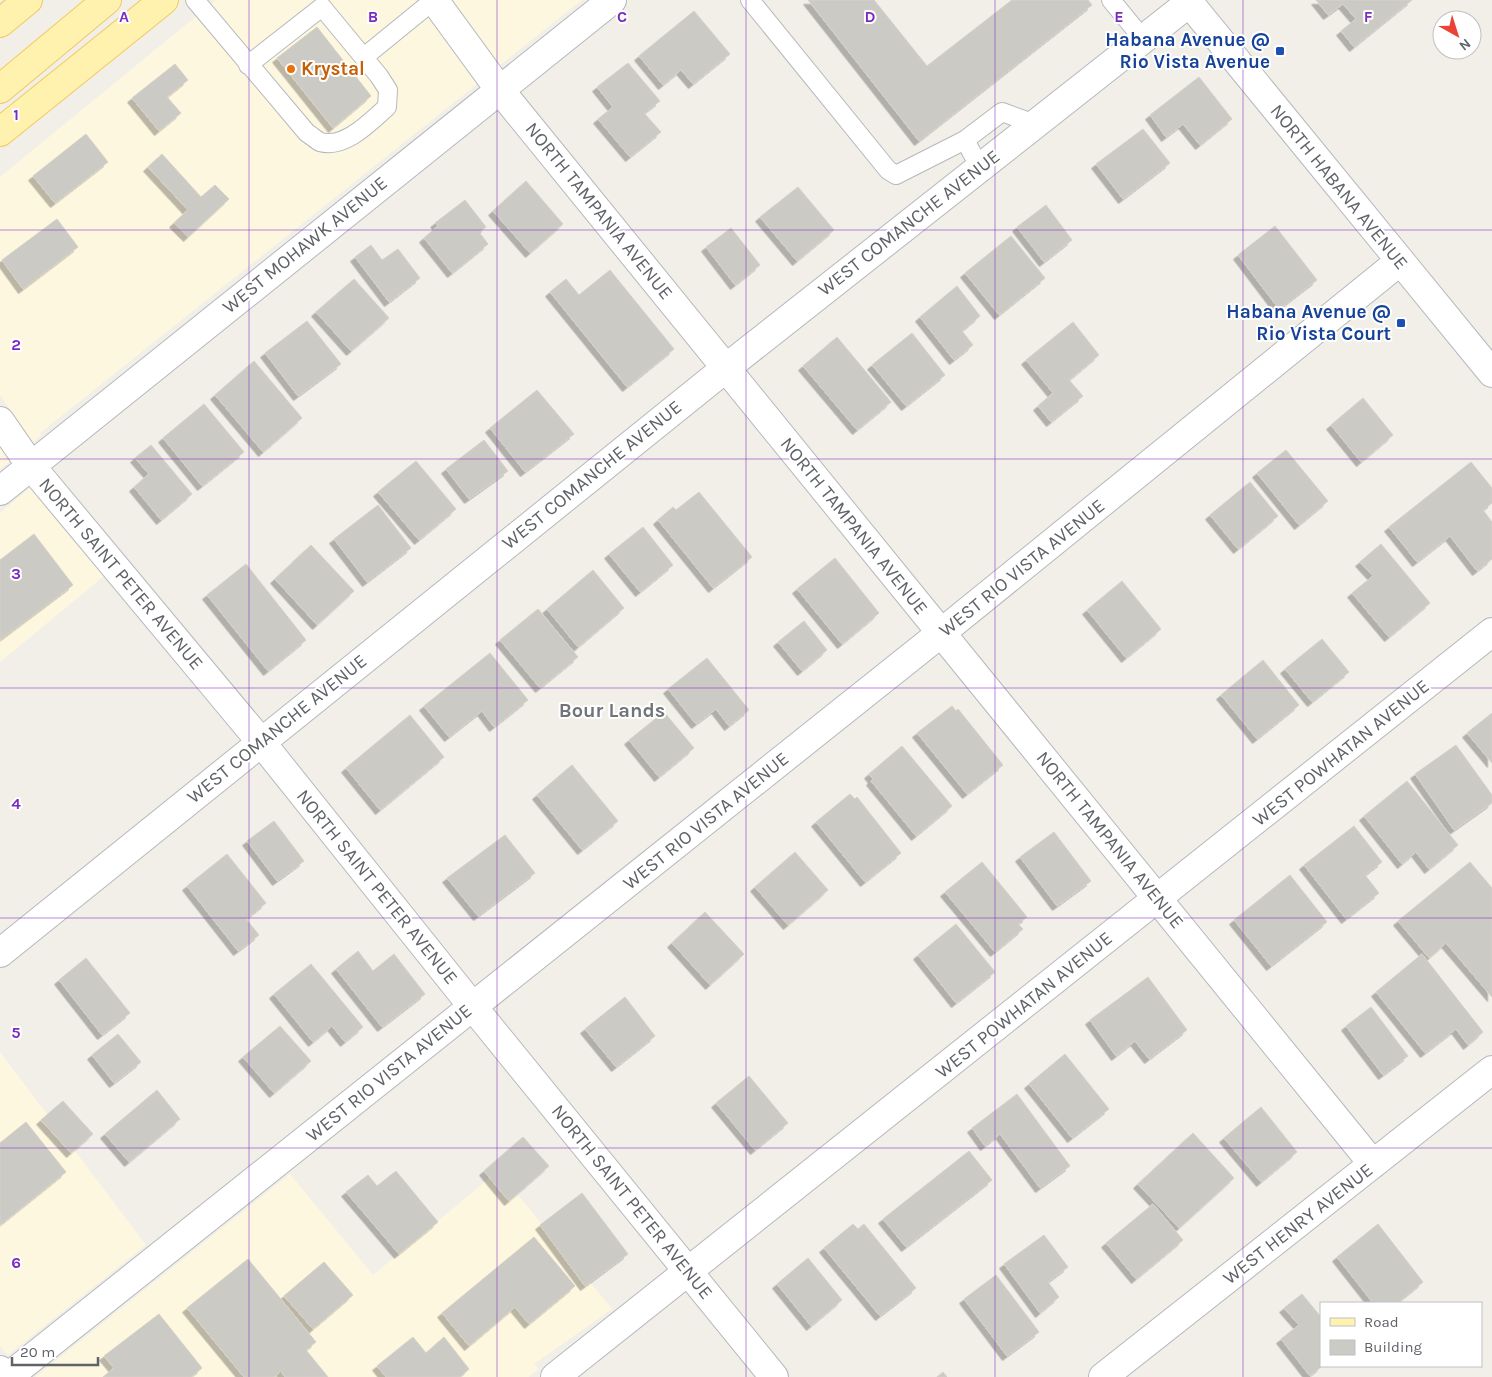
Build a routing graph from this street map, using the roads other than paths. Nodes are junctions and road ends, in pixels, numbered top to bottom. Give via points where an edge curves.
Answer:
1 (28, 0) edge
2 (107, 0) edge
3 (164, 0) edge
4 (195, 0) edge
5 (434, 0) edge
6 (612, 0) edge
7 (750, 0) edge
8 (1111, 0) edge
9 (1188, 1) edge
10 (0, 23) edge
11 (1143, 39) junction
12 (364, 57) junction
13 (248, 64) junction
14 (0, 89) edge
15 (499, 89) junction
16 (1035, 124) junction
17 (0, 132) edge
18 (966, 140) junction
19 (980, 168) junction
20 (1400, 261) junction
21 (726, 368) junction
22 (1492, 373) edge
23 (0, 421) edge
24 (31, 466) junction
25 (0, 491) edge
26 (1492, 632) edge
27 (941, 633) junction
28 (261, 742) junction
29 (1158, 899) junction
30 (0, 952) edge
31 (473, 1007) junction
32 (1492, 1070) edge
33 (1373, 1164) junction
34 (689, 1272) junction
35 (0, 1370) edge
36 (7, 1377) edge
37 (555, 1377) edge
38 (774, 1377) edge
39 (1103, 1377) edge

1 - 10 main road
2 - 14 main road
3 - 17 main road
4 - 13 lane
5 - 12 lane
5 - 15 street, NORTH TAMPANIA AVENUE
6 - 15 street, WEST MOHAWK AVENUE
7 - 18 lane via 888,170 896,175
8 - 11 lane
9 - 11 street, WEST COMANCHE AVENUE
9 - 20 street, NORTH HABANA AVENUE
11 - 16 street, WEST COMANCHE AVENUE
12 - 13 lane via 322,7
12 - 13 lane via 388,90 387,106 338,143 319,142 307,132
15 - 21 street, NORTH TAMPANIA AVENUE
15 - 24 street, WEST MOHAWK AVENUE
16 - 18 lane via 1002,112
16 - 19 street, WEST COMANCHE AVENUE
18 - 19 lane
19 - 21 street, WEST COMANCHE AVENUE
20 - 22 street, NORTH HABANA AVENUE
20 - 27 street, WEST RIO VISTA AVENUE
21 - 27 street, NORTH TAMPANIA AVENUE
21 - 28 street, WEST COMANCHE AVENUE
23 - 24 street, NORTH SAINT PETER AVENUE
24 - 25 street, WEST MOHAWK AVENUE
24 - 28 street, NORTH SAINT PETER AVENUE
26 - 29 street, WEST POWHATAN AVENUE
27 - 29 street, NORTH TAMPANIA AVENUE
27 - 31 street, WEST RIO VISTA AVENUE
28 - 30 street, WEST COMANCHE AVENUE
28 - 31 street, NORTH SAINT PETER AVENUE
29 - 33 street, NORTH TAMPANIA AVENUE
29 - 34 street, WEST POWHATAN AVENUE
31 - 34 street, NORTH SAINT PETER AVENUE
31 - 36 street, WEST RIO VISTA AVENUE
32 - 33 street, WEST HENRY AVENUE
33 - 39 street, WEST HENRY AVENUE
34 - 37 street, WEST POWHATAN AVENUE
34 - 38 street, NORTH SAINT PETER AVENUE
35 - 36 street

